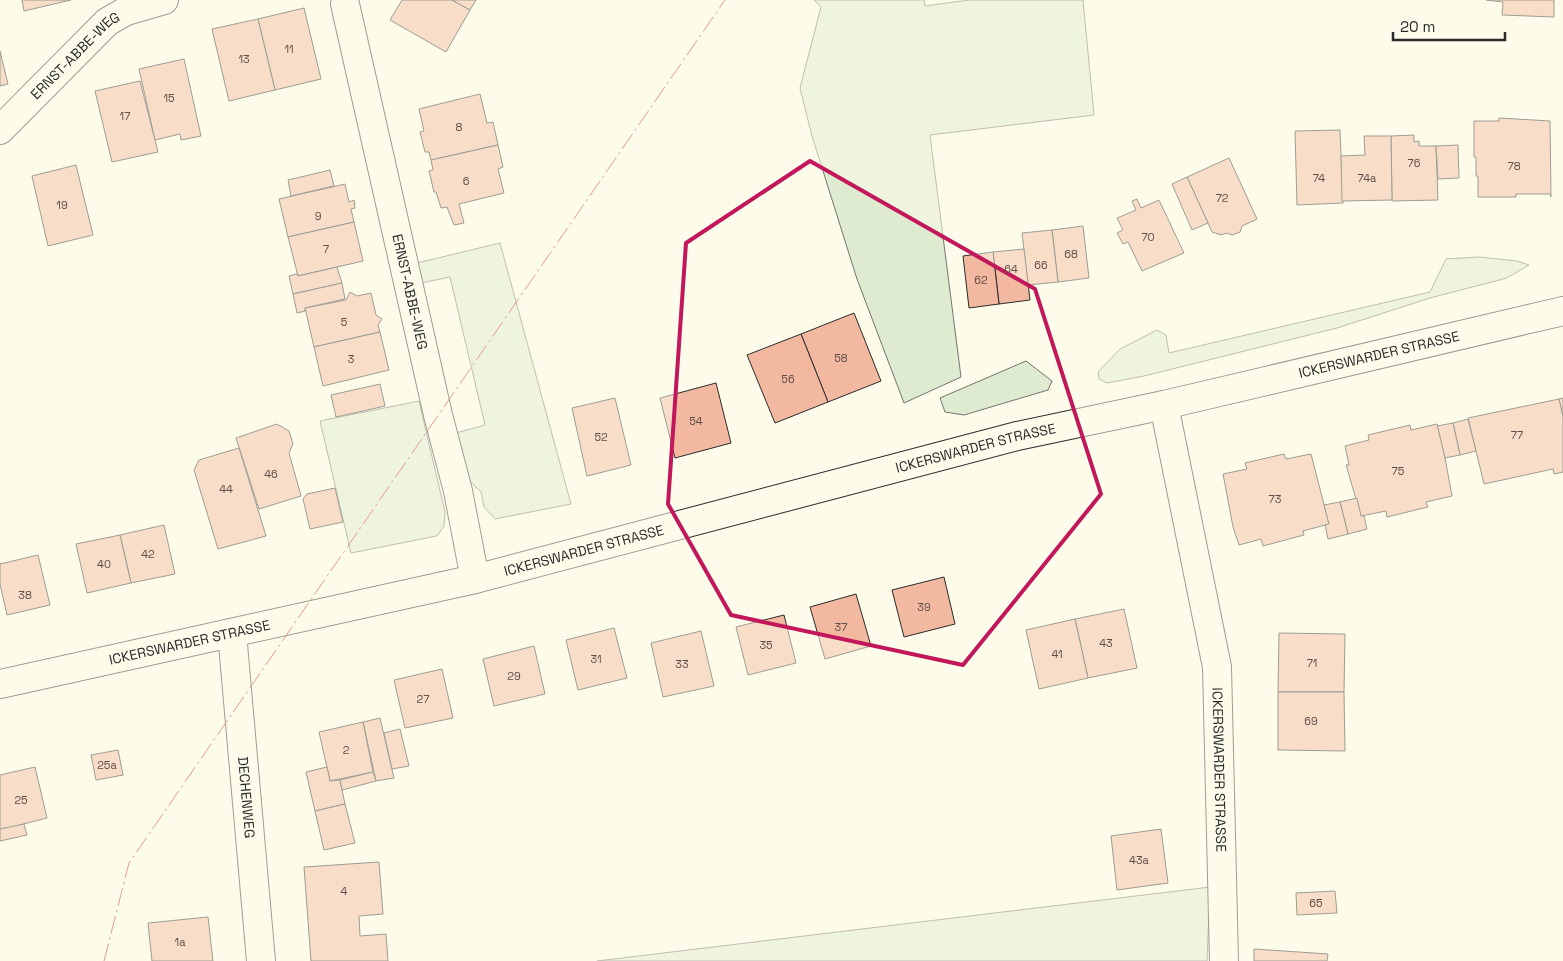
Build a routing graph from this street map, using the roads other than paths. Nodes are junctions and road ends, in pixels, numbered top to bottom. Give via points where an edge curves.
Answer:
1 (164, 0) edge
2 (346, 1) edge
3 (0, 130) edge
4 (1563, 311) edge
5 (1164, 405) junction
6 (475, 578) junction
7 (232, 633) junction
8 (0, 684) edge
9 (261, 961) edge
10 (1224, 961) edge

1 - 3 street, ERNST-ABBE-WEG via 126,11 107,22
2 - 6 street, ERNST-ABBE-WEG
4 - 5 street, ICKERSWARDER STRASSE
5 - 6 street, ICKERSWARDER STRASSE via 1017,436
5 - 10 street, ICKERSWARDER STRASSE via 1217,667
6 - 7 street, ICKERSWARDER STRASSE
7 - 8 street, ICKERSWARDER STRASSE
7 - 9 street, DECHENWEG

